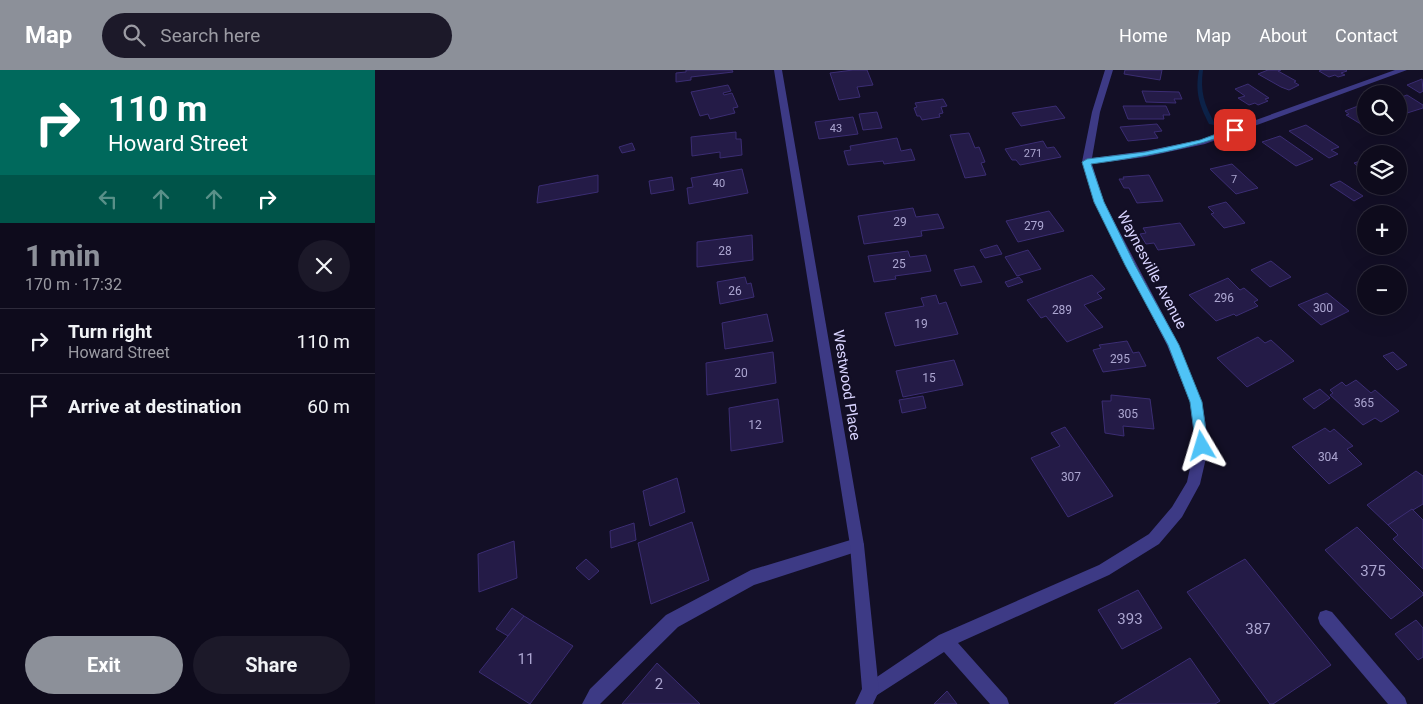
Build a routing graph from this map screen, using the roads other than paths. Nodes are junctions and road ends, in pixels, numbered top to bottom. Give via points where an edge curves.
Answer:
1 (778, 70) edge
2 (1109, 70) edge
3 (1403, 70) edge
4 (1087, 162) junction
5 (857, 545) junction
6 (1326, 618) dead end
7 (945, 641) junction
8 (871, 691) junction
9 (590, 704) edge
10 (863, 704) edge
11 (1001, 704) edge
12 (1399, 704) edge

1 - 5 street, Westwood Place
2 - 4 street, Waynesville Avenue via 1096,112
3 - 4 street via 1202,142
4 - 7 street, Waynesville Avenue via 1099,202 1173,345 1196,402 1202,446 1193,484 1177,512 1154,539 1104,570
5 - 8 street, Westwood Place
5 - 9 street via 751,578 673,621
6 - 12 street
7 - 8 street, Waynesville Avenue
7 - 11 street
8 - 10 street

